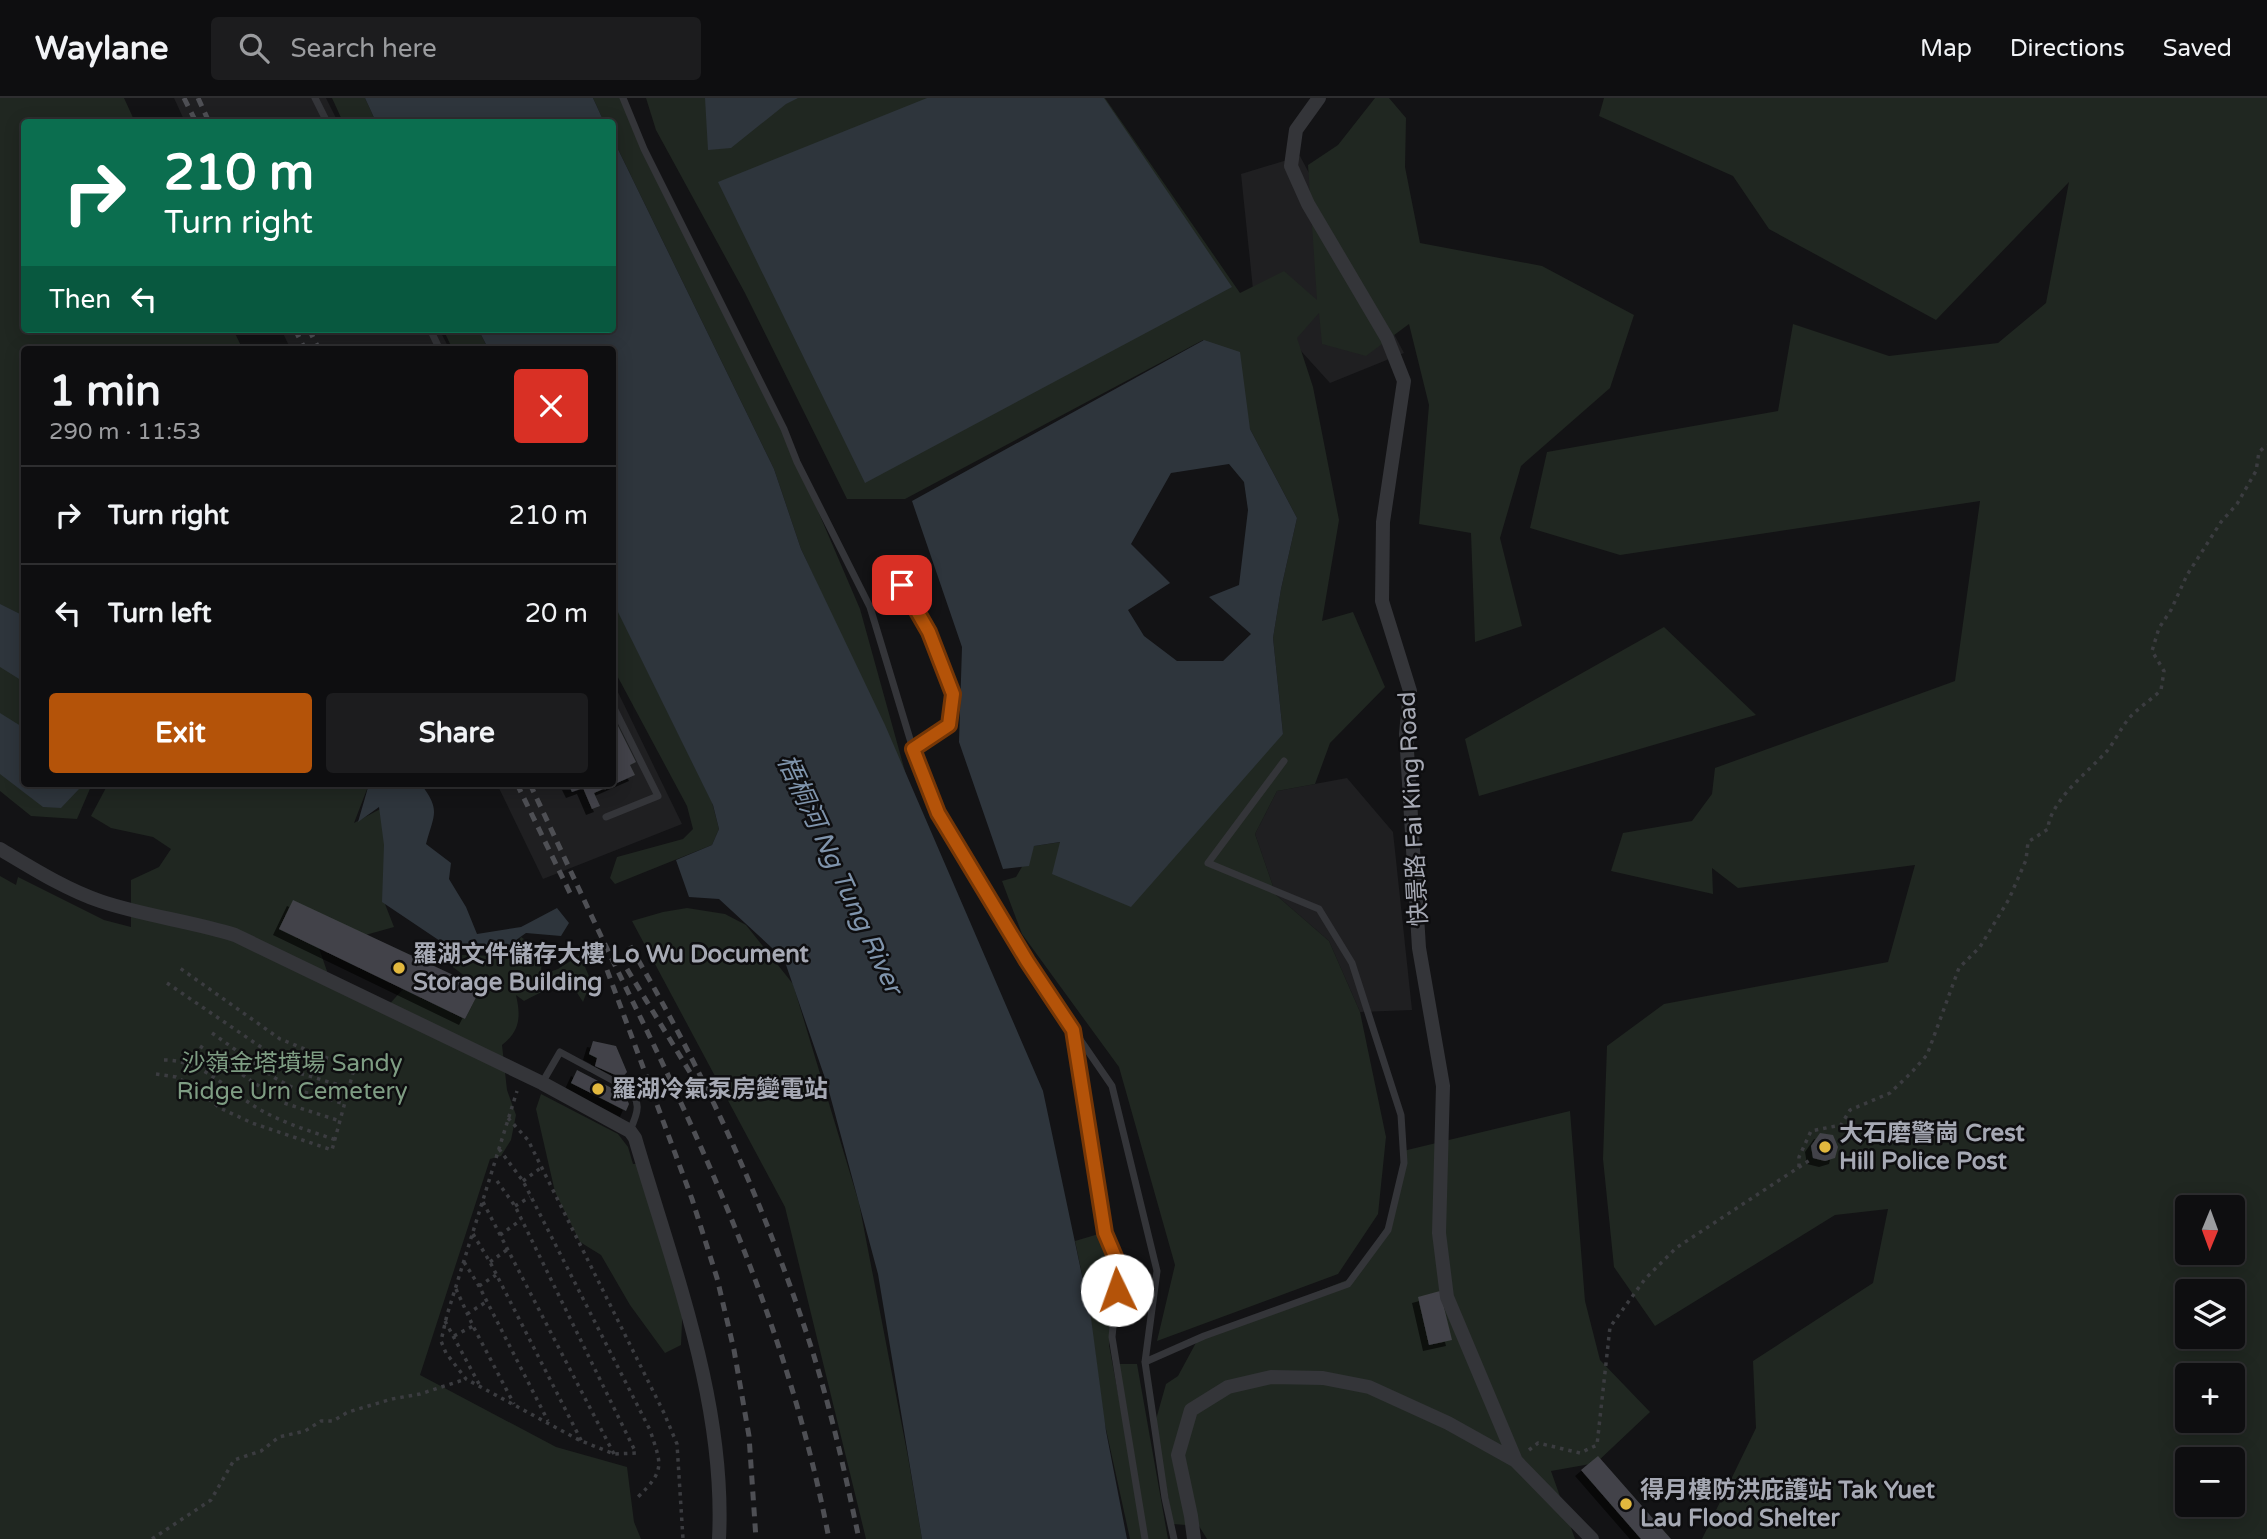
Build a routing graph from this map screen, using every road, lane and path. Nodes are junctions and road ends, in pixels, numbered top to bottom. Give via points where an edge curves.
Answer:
1 (315, 98) edge
2 (623, 98) edge
3 (1319, 98) edge
4 (326, 119) edge
5 (2267, 445) edge
6 (888, 562) dead end
7 (616, 712) edge
8 (913, 749) junction
9 (1284, 761) dead end
10 (606, 817) dead end
11 (0, 849) edge
12 (177, 966) dead end
13 (167, 984) dead end
14 (1073, 1030) junction
15 (212, 1033) dead end
16 (200, 1046) dead end
17 (164, 1060) dead end
18 (156, 1074) dead end
19 (542, 1083) junction
20 (349, 1088) junction
21 (517, 1091) dead end
22 (345, 1104) junction
23 (508, 1118) junction
24 (340, 1121) junction
25 (630, 1131) junction
26 (335, 1140) junction
27 (499, 1149) junction
28 (1810, 1160) dead end
29 (542, 1167) junction
30 (1799, 1167) junction
31 (496, 1181) dead end
32 (523, 1181) junction
33 (530, 1197) junction
34 (483, 1202) junction
35 (515, 1206) junction
36 (522, 1220) junction
37 (473, 1234) junction
38 (500, 1235) junction
39 (508, 1249) junction
40 (464, 1262) junction
41 (490, 1262) junction
42 (496, 1275) junction
43 (479, 1286) junction
44 (456, 1287) junction
45 (486, 1302) junction
46 (467, 1314) junction
47 (445, 1321) junction
48 (473, 1326) junction
49 (454, 1336) junction
50 (1145, 1362) junction
51 (466, 1378) junction
52 (480, 1385) junction
53 (514, 1404) junction
54 (549, 1423) junction
55 (582, 1441) junction
56 (614, 1454) junction
57 (1516, 1461) junction
58 (638, 1497) dead end
59 (152, 1539) edge
60 (683, 1539) edge
61 (719, 1539) edge
62 (1145, 1539) edge
63 (1174, 1539) edge
64 (1194, 1539) edge
65 (1592, 1539) edge

1 - 4 lane
2 - 8 lane via 643,149 870,607
3 - 57 street, 快景路 Fai King Road via 1296,130 1291,166 1308,204 1387,338 1404,381 1383,522 1382,601 1410,691 1406,734 1419,948 1443,1086 1439,1233 1447,1297
5 - 30 path via 2259,452 2256,471 2237,505 2196,559 2159,628 2152,651 2164,670 2161,690 2131,716 2107,751 2065,796 2049,819 2048,829 2028,842 2026,860 2009,899 1980,947 1959,968 1927,1055 1890,1093 1850,1110 1841,1125 1811,1131
6 - 8 lane via 929,632 953,694 949,725
7 - 10 lane via 658,796
8 - 14 lane via 938,813
9 - 50 lane via 1208,863 1319,909 1352,963 1401,1115 1404,1164 1388,1230 1348,1284
11 - 19 street via 103,902 236,935
12 - 20 path via 280,1039 354,1069
13 - 20 path via 299,1073
14 - 50 lane via 1112,1086 1157,1271
14 - 62 lane via 1105,1233 1119,1266 1112,1337
15 - 22 path via 297,1090
16 - 24 path via 284,1103
17 - 26 path via 200,1068 257,1109
18 - 26 path via 176,1077 220,1108 252,1123 332,1150
19 - 25 street
19 - 25 lane via 560,1052 625,1087 638,1114
20 - 22 path
21 - 23 path
22 - 24 path
23 - 27 path
23 - 29 path via 528,1140
24 - 26 path
25 - 61 street via 704,1374 721,1503
27 - 32 path
27 - 34 path
28 - 30 path
29 - 32 path
29 - 60 path via 677,1444
30 - 57 path via 1676,1248 1645,1279 1610,1327 1597,1445 1580,1453 1538,1443
31 - 35 path
32 - 33 path
33 - 35 path
33 - 58 path via 650,1430 659,1471
34 - 37 path
34 - 38 path
35 - 36 path
36 - 38 path
36 - 56 path via 636,1454
37 - 40 path
37 - 41 path
38 - 39 path
39 - 41 path
39 - 56 path
40 - 43 path
40 - 44 path
41 - 42 path
42 - 43 path
42 - 55 path
43 - 45 path
44 - 46 path
44 - 47 path
45 - 46 path
45 - 54 path
46 - 48 path
47 - 49 path
47 - 51 path via 441,1341
48 - 49 path
48 - 53 path
49 - 52 path
50 - 63 lane
51 - 52 path
51 - 59 path via 321,1421 234,1460 211,1500
52 - 53 path
53 - 54 path
54 - 55 path
55 - 56 path
57 - 64 street via 1369,1387 1323,1378 1271,1377 1228,1387 1191,1410 1178,1455
57 - 65 street

